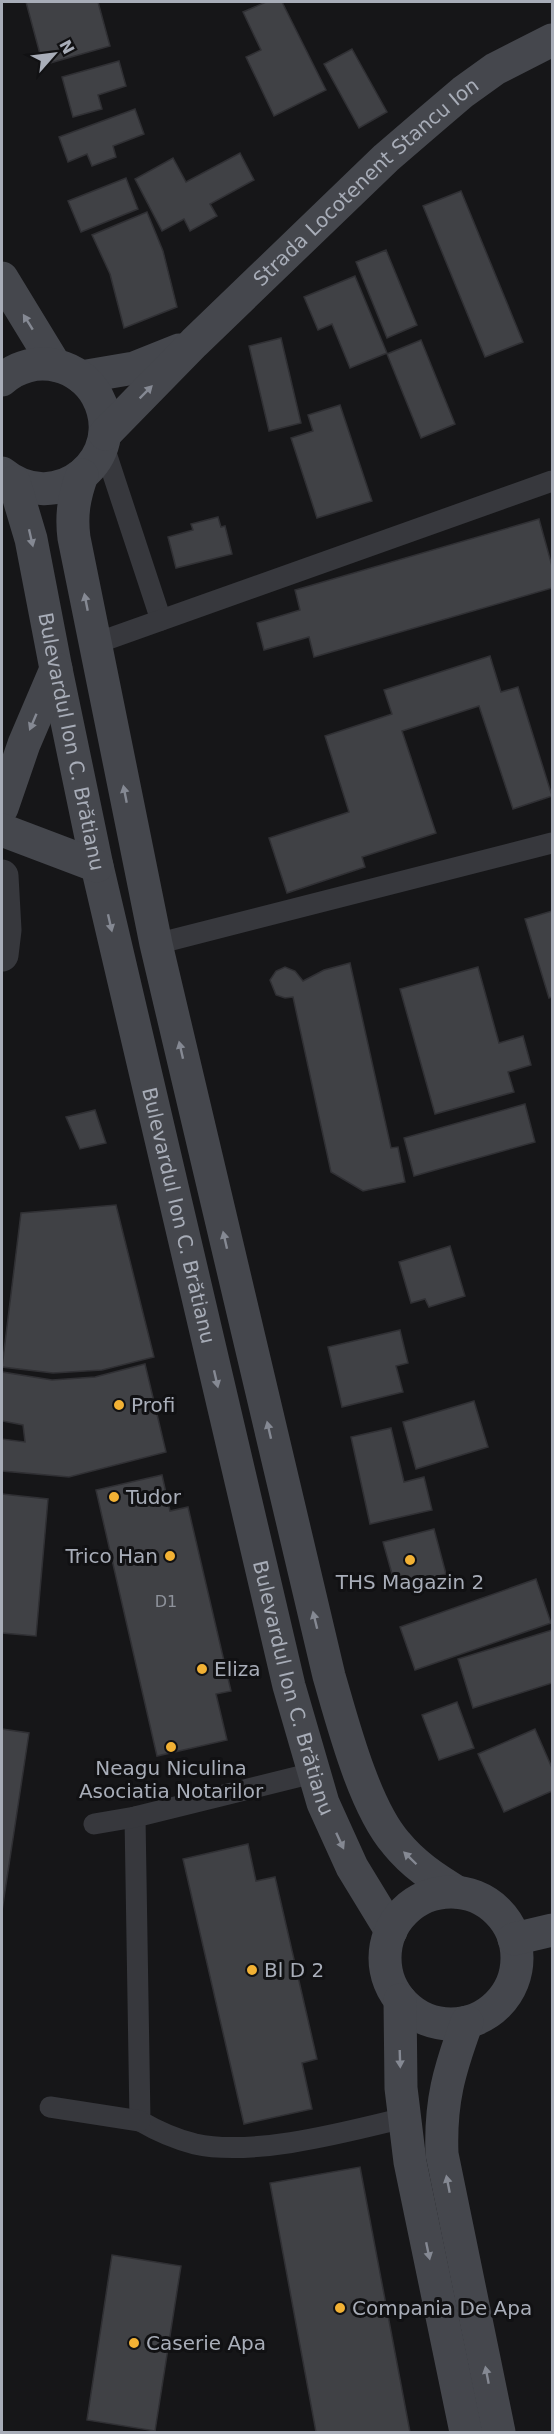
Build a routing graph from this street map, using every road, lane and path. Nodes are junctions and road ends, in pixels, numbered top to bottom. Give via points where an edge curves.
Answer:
1 (552, 40) edge
2 (2, 278) edge
3 (194, 343) junction
4 (68, 371) junction
5 (2, 380) edge
6 (104, 439) junction
7 (82, 475) junction
8 (8, 477) edge
9 (552, 481) edge
10 (161, 620) junction
11 (94, 644) junction
12 (56, 669) junction
13 (2, 807) edge
14 (2, 830) edge
15 (552, 843) edge
16 (97, 866) junction
17 (2, 876) edge
18 (156, 944) junction
19 (2, 955) edge
20 (314, 1773) junction
21 (135, 1817) junction
22 (94, 1824) dead end
23 (457, 1892) junction
24 (552, 1930) edge
25 (391, 1931) junction
26 (513, 1939) junction
27 (400, 2000) junction
28 (467, 2022) junction
29 (50, 2107) dead end
30 (404, 2118) junction
31 (140, 2121) junction
32 (466, 2433) edge
33 (499, 2433) edge

1 - 3 main road, Strada Locotenent Stancu Ion via 495,69 446,106 386,158
4 -> 2 main road
3 - 4 main road, Strada Locotenent Stancu Ion via 134,368
6 -> 3 main road, Strada Locotenent Stancu Ion
4 - 5 main road, Strada Locotenent Stancu Ion via 40,364 24,367
4 - 6 main road via 94,390 101,403
6 - 7 main road, Strada Locotenent Stancu Ion via 95,461
6 - 10 lane
7 - 8 main road via 61,487 47,489
11 -> 7 main road, Bulevardul Ion C. Brătianu via 72,520
8 -> 12 main road, Bulevardul Ion C. Brătianu via 32,539
9 - 10 lane
10 - 11 lane
18 -> 11 main road, Bulevardul Ion C. Brătianu
12 -> 13 main road
12 - 16 main road, Bulevardul Ion C. Brătianu
14 - 16 main road
15 - 18 lane
16 -> 20 main road, Bulevardul Ion C. Brătianu via 289,1686
17 - 19 street
23 -> 18 main road, Bulevardul Ion C. Brătianu via 410,1858 380,1820 342,1720 285,1497
20 - 21 lane
20 -> 25 main road, Bulevardul Ion C. Brătianu via 352,1867
21 - 22 lane
21 - 31 lane
23 - 25 main road via 440,1892 420,1899 404,1911
23 - 26 main road via 493,1907
24 - 26 main road
25 - 27 main road via 385,1969
26 - 28 main road via 517,1964 507,1993 490,2012
27 - 28 main road via 410,2011 433,2022
27 -> 30 main road
33 -> 28 main road via 442,2154 443,2102
29 - 31 lane
30 - 31 lane via 320,2137 241,2147 196,2144 164,2135
30 -> 32 main road

